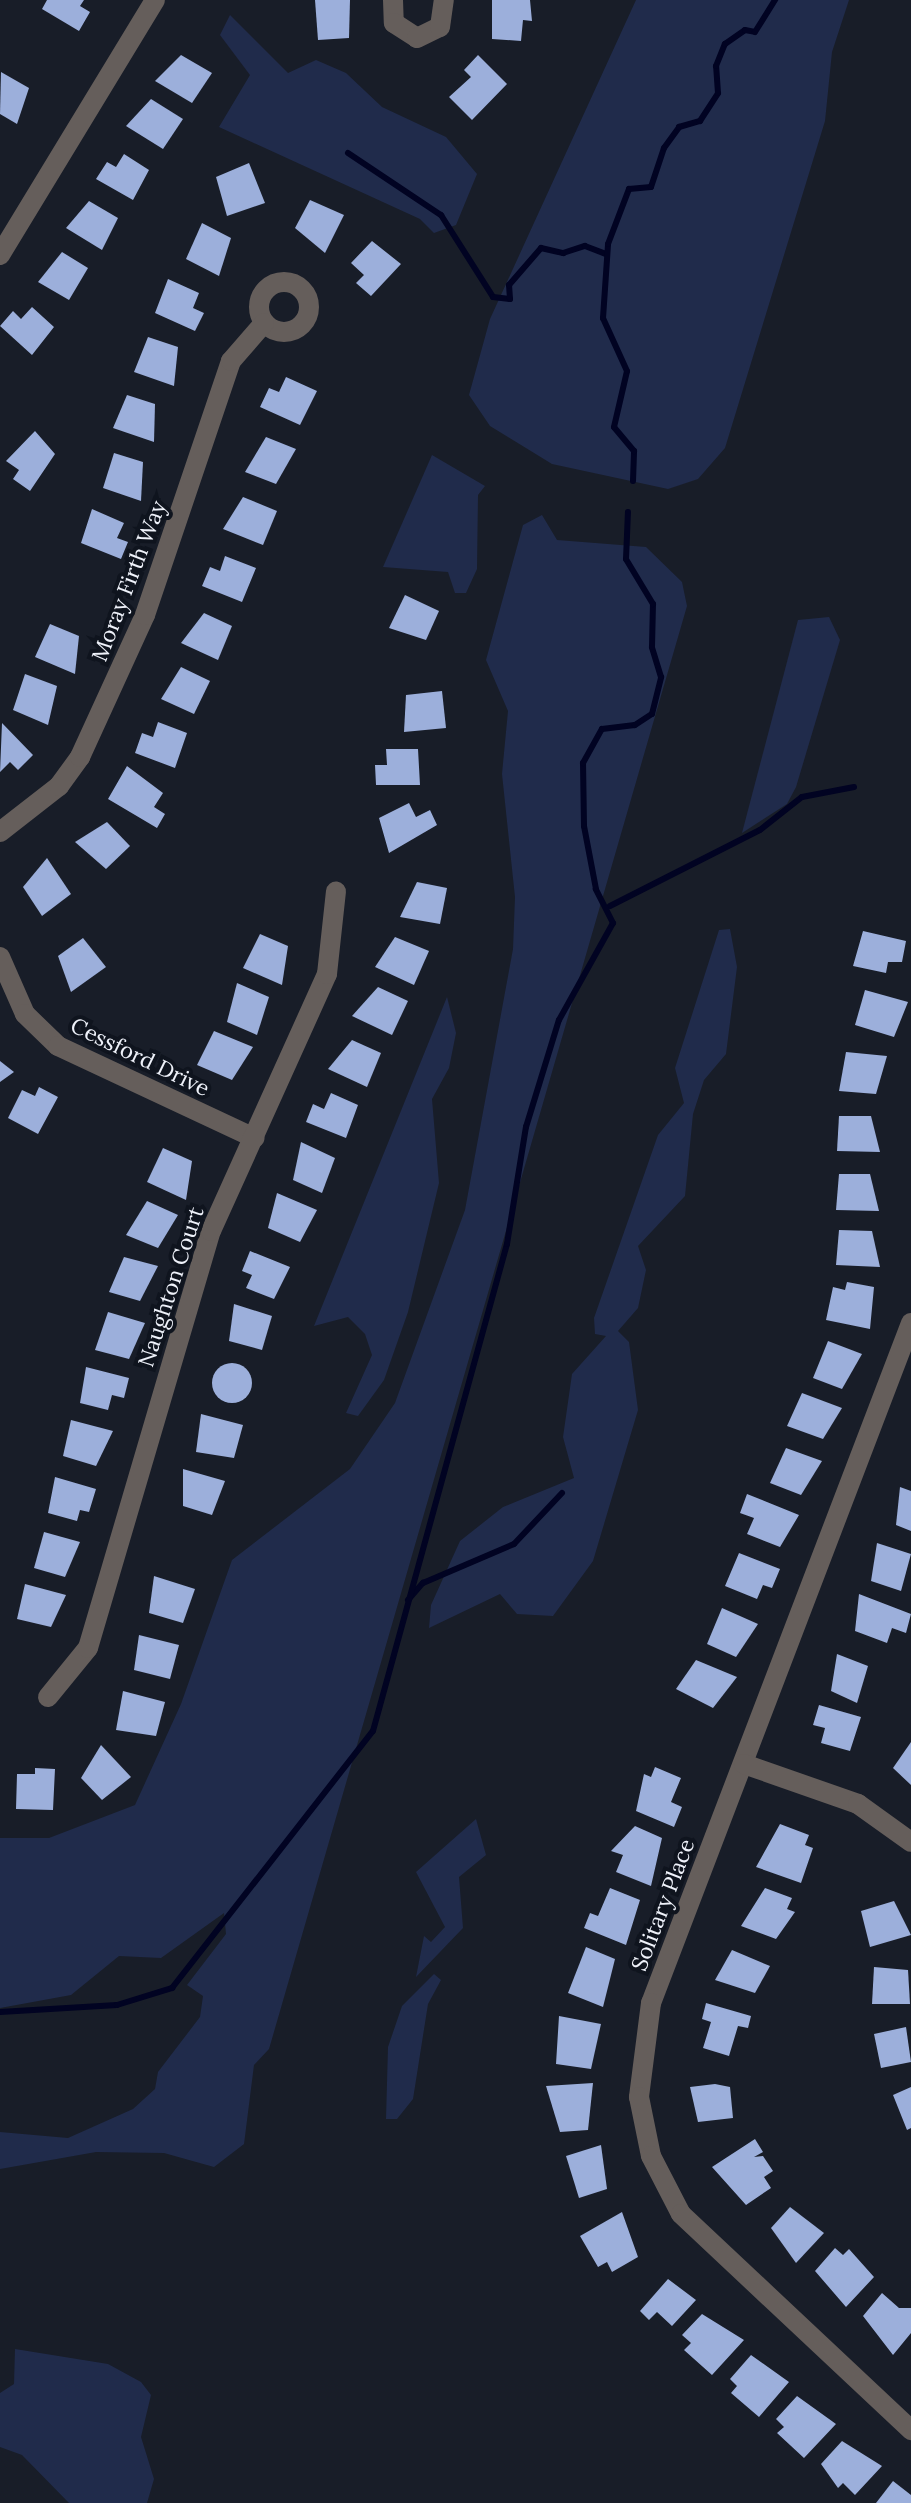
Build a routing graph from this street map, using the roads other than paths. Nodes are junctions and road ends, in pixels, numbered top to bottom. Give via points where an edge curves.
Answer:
1 (155, 0) edge
2 (393, 0) edge
3 (444, 0) edge
4 (0, 255) edge
5 (264, 323) dead end
6 (0, 832) edge
7 (336, 891) dead end
8 (0, 957) edge
9 (254, 1138) junction
10 (911, 1323) edge
11 (48, 1697) dead end
12 (744, 1764) junction
13 (911, 1842) edge
14 (911, 2430) edge

1 - 4 street
2 - 3 street via 394,23 417,38 440,27
5 - 6 street, Moray Firth Way via 231,361 150,602 80,757 59,786
7 - 9 street, Naughton Court via 327,974
8 - 9 street, Cessford Drive via 25,1014 58,1046
9 - 11 street, Naughton Court via 189,1297 88,1648
10 - 12 street, Solitary Place
12 - 13 street via 858,1804
12 - 14 street, Solitary Place via 651,2003 639,2063 642,2124 664,2186 702,2240

